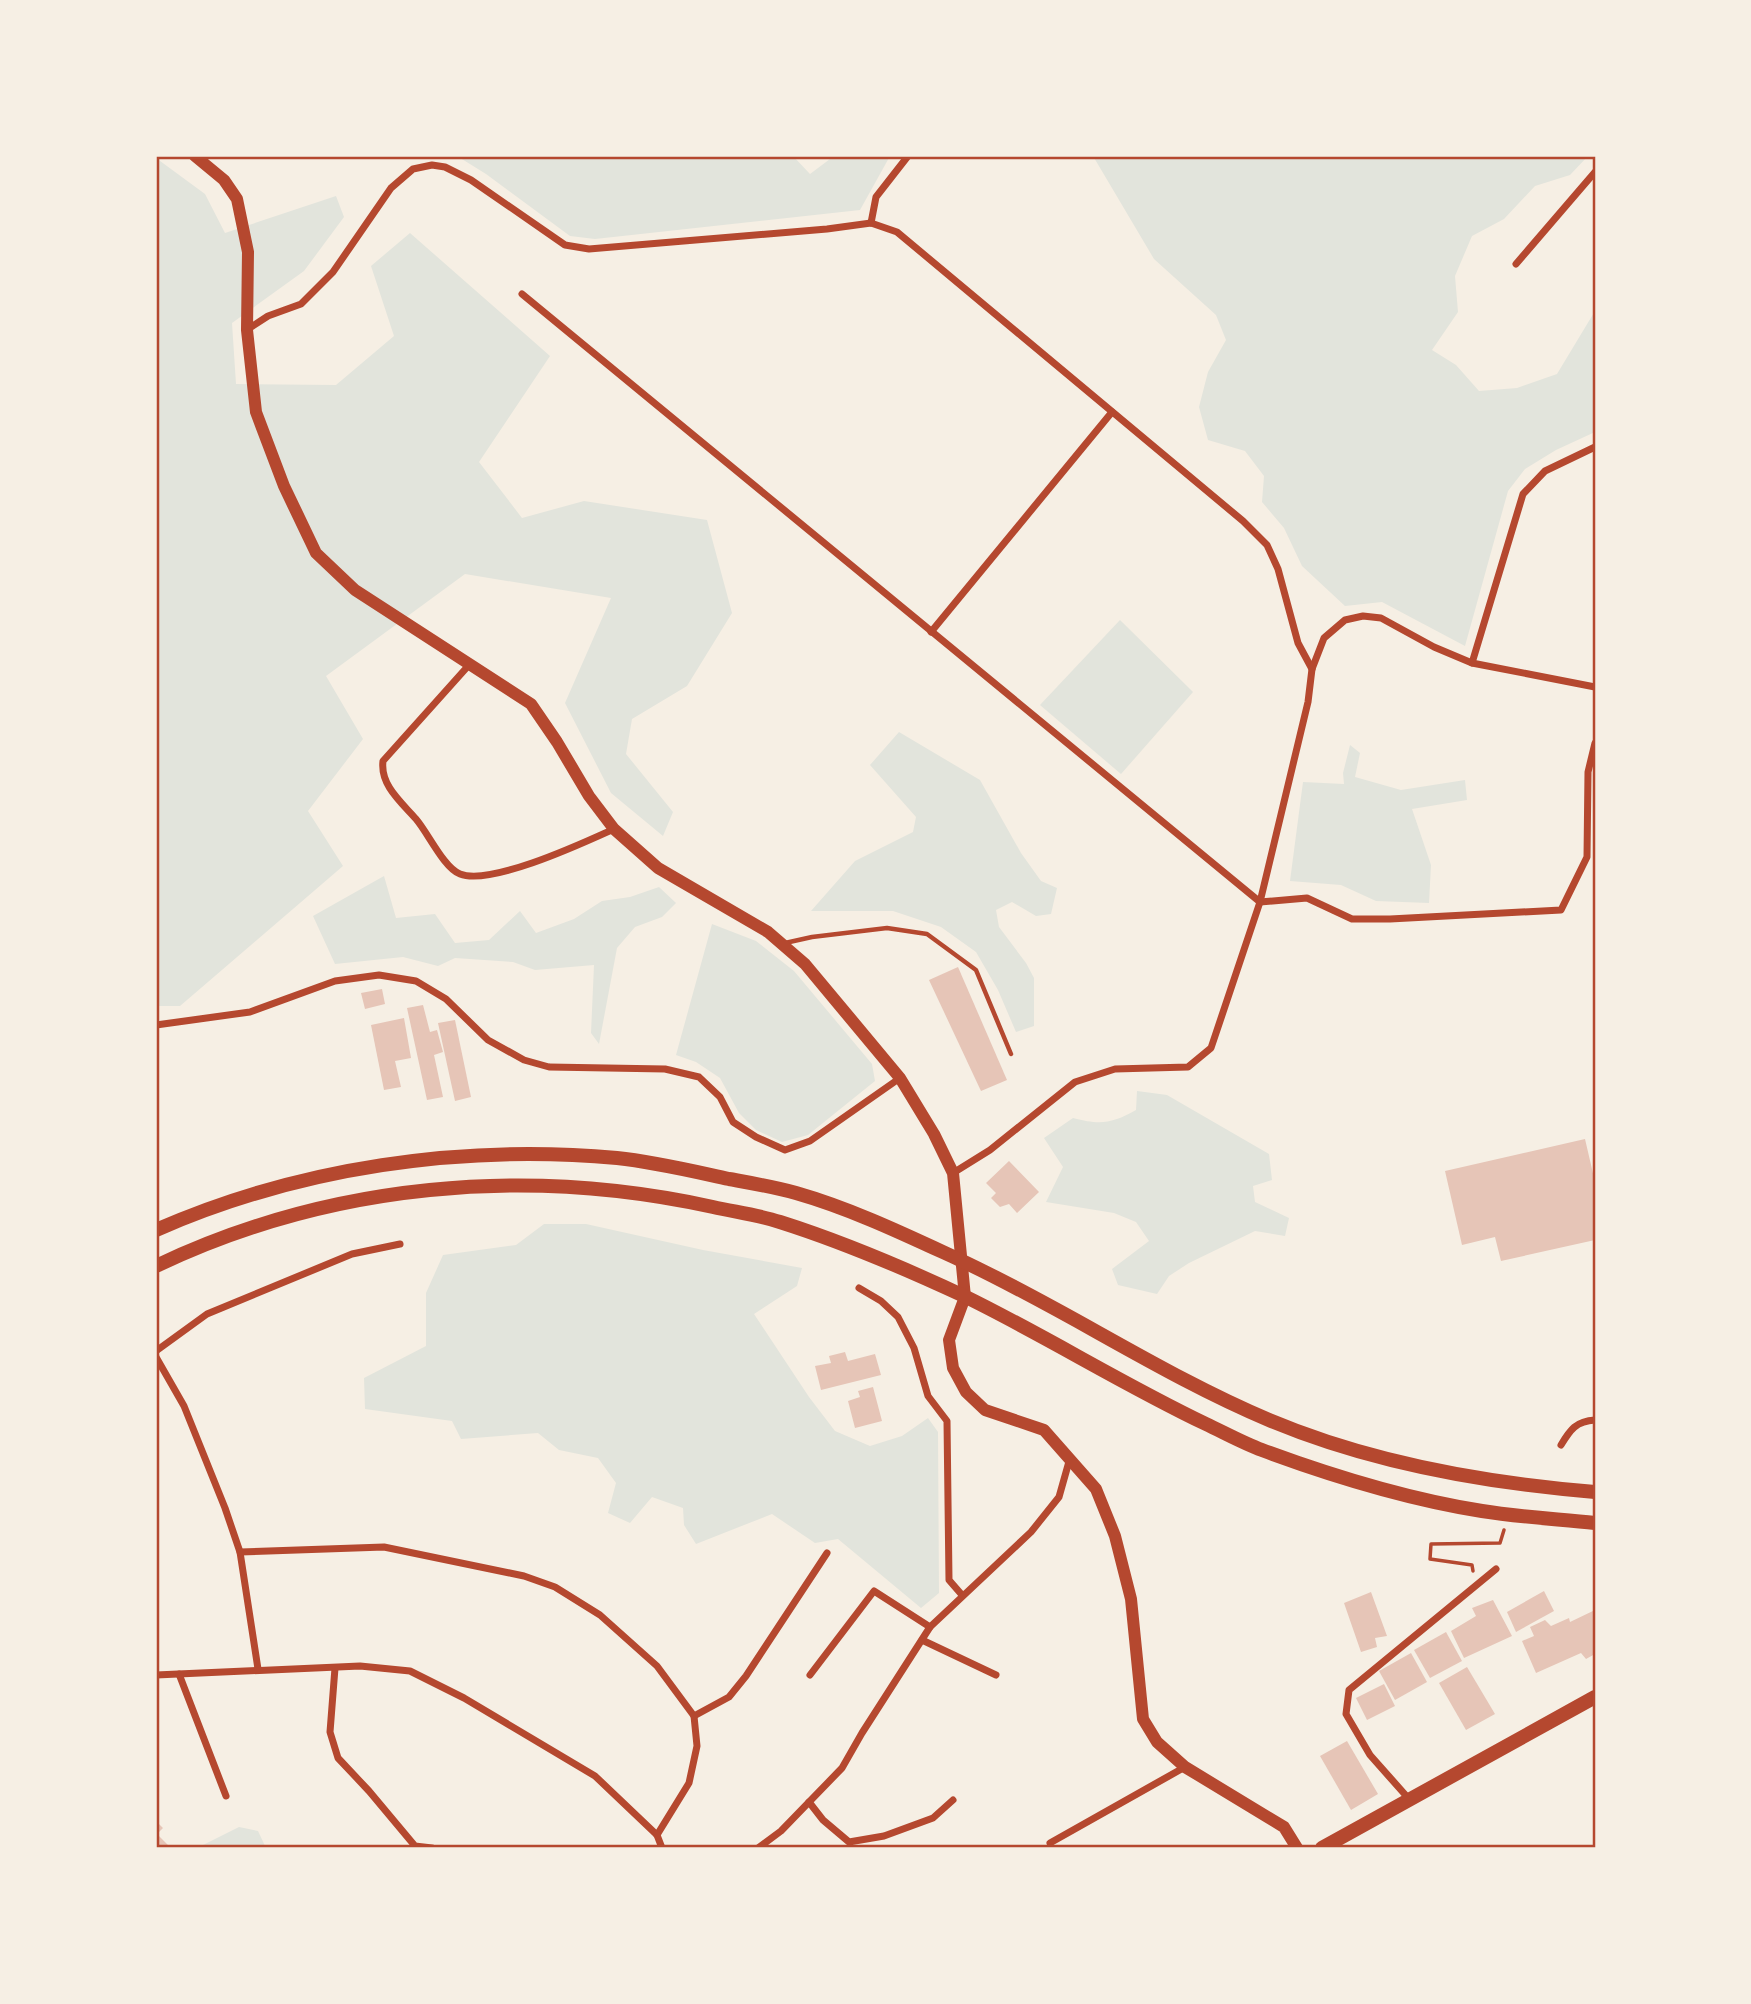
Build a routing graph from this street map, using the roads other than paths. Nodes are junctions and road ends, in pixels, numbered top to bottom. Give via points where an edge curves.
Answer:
1 (195, 156) edge
2 (434, 156) edge
3 (908, 156) edge
4 (432, 165) junction
5 (1595, 172) edge
6 (871, 223) junction
7 (1516, 264) dead end
8 (522, 294) dead end
9 (247, 330) junction
10 (1112, 412) junction
11 (1595, 447) edge
12 (931, 632) junction
13 (1472, 663) junction
14 (470, 665) junction
15 (1312, 669) junction
16 (1595, 687) edge
17 (1595, 743) edge
18 (614, 829) junction
19 (1260, 902) junction
20 (781, 944) junction
21 (156, 1025) edge
22 (1011, 1054) dead end
23 (900, 1078) junction
24 (953, 1173) junction
25 (156, 1230) edge
26 (400, 1244) dead end
27 (961, 1261) junction
28 (156, 1266) edge
29 (859, 1288) dead end
30 (965, 1297) junction
31 (156, 1350) edge
32 (156, 1357) edge
33 (1595, 1420) edge
34 (1561, 1445) dead end
35 (1070, 1458) junction
36 (1595, 1492) edge
37 (1595, 1522) edge
38 (240, 1552) junction
39 (827, 1553) dead end
40 (1496, 1569) dead end
41 (962, 1595) junction
42 (930, 1627) junction
43 (922, 1640) junction
44 (335, 1668) junction
45 (258, 1669) junction
46 (179, 1674) junction
47 (156, 1675) edge
48 (810, 1675) dead end
49 (996, 1675) dead end
50 (1595, 1697) edge
51 (694, 1716) junction
52 (1185, 1767) junction
53 (226, 1796) dead end
54 (1409, 1799) junction
55 (953, 1800) dead end
56 (809, 1802) junction
57 (657, 1835) junction
58 (1049, 1843) dead end
59 (432, 1848) edge
60 (662, 1848) edge
61 (758, 1848) edge
62 (1297, 1848) edge
63 (1322, 1848) edge

1 - 9 street via 225,180 237,199 248,252
2 - 4 street
3 - 6 street via 876,197
4 - 6 street via 471,180 565,245 589,249
4 - 9 street via 413,169 391,188 334,272 301,304 268,316
5 - 7 street
6 - 10 street via 897,232
8 - 12 street
9 - 14 street via 256,412 316,553 355,590
10 - 12 street
10 - 15 street via 1266,545 1278,569 1298,643
11 - 13 street via 1545,471 1523,494
12 - 19 street
13 - 15 street via 1381,618 1363,616 1345,620 1324,638
13 - 16 street
14 - 18 street via 531,704
14 - 18 street via 383,761 382,771 385,782 450,867 461,874 498,872 557,854
15 - 19 street
17 - 19 street via 1588,772 1587,857 1561,910 1352,919 1307,898
18 - 20 street via 657,867
19 - 24 street via 1211,1048 1188,1067 1115,1069 1075,1082 990,1150
20 - 22 lane via 887,928 927,934 976,970
20 - 23 street via 805,964
21 - 23 street via 250,1012 335,981 379,975 416,981 446,999 488,1040 524,1059 549,1067 665,1069 699,1077 720,1097 733,1122 785,1150 810,1141
23 - 24 street
24 - 27 street
25 - 27 main road via 295,1183 394,1163 503,1153 558,1154 635,1161 796,1193
26 - 31 street via 352,1254 207,1314
27 - 30 street
27 - 36 main road via 1270,1420 1365,1453 1462,1475
28 - 30 main road via 257,1225 336,1205 455,1186 554,1184 669,1197 776,1221 884,1260
29 - 41 street via 898,1317 914,1348 928,1396 947,1421 949,1580
30 - 35 street via 949,1340 953,1368 967,1392 985,1410 1044,1430
30 - 37 main road via 1258,1449 1360,1483 1480,1511
32 - 38 street via 184,1406
33 - 34 street via 1571,1428
35 - 41 street via 1059,1497 1031,1532
35 - 52 street via 1096,1489 1115,1536 1131,1599 1143,1719 1157,1742
38 - 45 street
38 - 51 street via 384,1547 524,1576 555,1587 600,1615 657,1667
39 - 51 street via 729,1697
40 - 54 street via 1349,1690 1346,1714 1370,1755
41 - 42 street
42 - 43 street
42 - 48 street via 874,1591
43 - 49 street
43 - 56 street via 842,1768
44 - 45 street
44 - 57 street via 410,1671 464,1698 596,1776
44 - 59 street via 330,1732 338,1758 415,1846
45 - 46 street
46 - 47 street
46 - 53 street
50 - 54 main road
51 - 57 street via 697,1746 689,1783
52 - 58 street
52 - 62 street via 1284,1827
54 - 63 main road
55 - 56 street via 933,1818 884,1836 849,1842
56 - 61 street
57 - 60 street

